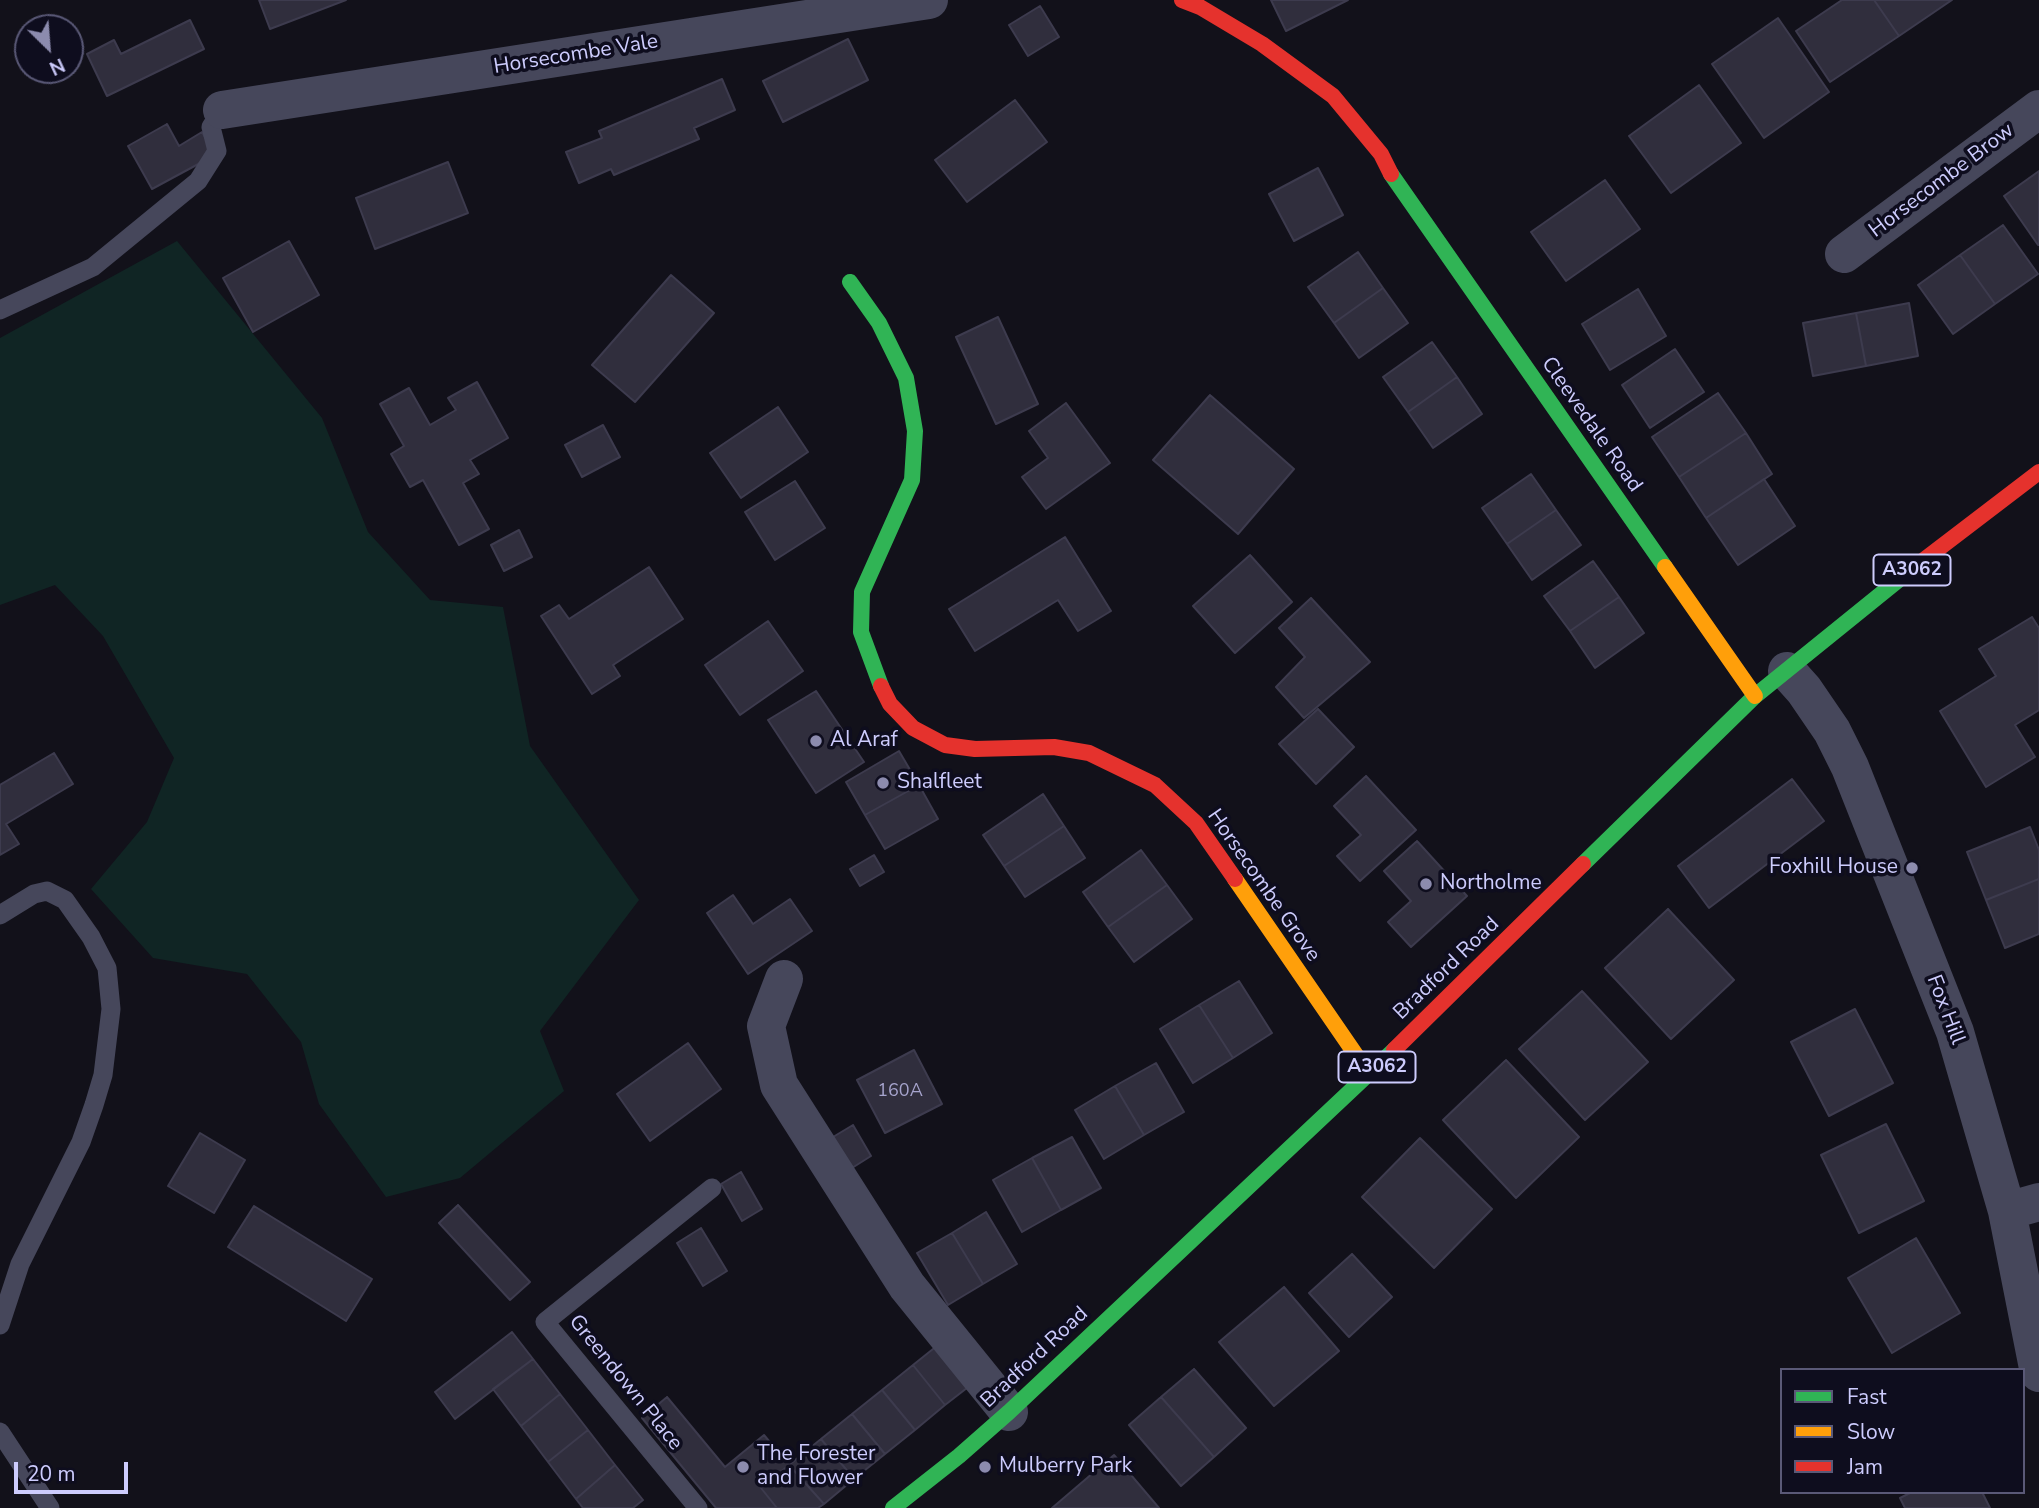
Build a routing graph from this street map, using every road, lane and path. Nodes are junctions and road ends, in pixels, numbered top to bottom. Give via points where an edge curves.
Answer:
1 (929, 0) edge
2 (1182, 0) edge
3 (2039, 109) edge
4 (222, 110) joint
5 (1844, 254) dead end
6 (850, 282) dead end
7 (0, 310) edge
8 (2039, 472) edge
9 (1787, 671) junction
10 (1755, 696) junction
11 (0, 915) edge
12 (783, 979) dead end
13 (1369, 1074) junction
14 (712, 1188) dead end
15 (2023, 1206) edge
16 (0, 1325) edge
17 (2039, 1373) edge
18 (1009, 1412) junction
19 (0, 1432) edge
20 (960, 1456) junction
21 (51, 1508) edge
22 (698, 1508) edge
23 (893, 1508) edge
24 (919, 1508) edge

1 - 4 street, Horsecombe Vale
2 - 10 street, Cleevedale Road via 1262,44 1333,96 1381,154 1393,178
3 - 5 street, Horsecombe Brow
4 - 7 lane via 211,127 217,151 198,181 93,267
6 - 13 street, Horsecombe Grove via 879,323 906,378 915,431 912,480 862,592 861,632 890,704 913,728 945,745 1077,751 1155,785 1196,823
8 - 9 street, Bradford Road / A3062
9 - 10 street, Bradford Road / A3062
9 - 15 street, Fox Hill via 1832,731 1850,767
10 - 13 street, Bradford Road / A3062
11 - 16 lane via 40,892 65,900 107,968 111,1009 103,1075 94,1105 81,1142 20,1264
12 - 18 street via 766,1026 779,1085 907,1286
13 - 18 street, Bradford Road / A3062
14 - 22 lane, Greendown Place via 545,1322
15 - 17 street, Fox Hill
18 - 20 street, Bradford Road / A3062
19 - 21 lane
20 - 23 street, Bradford Road / A3062
20 - 24 street, Bradford Road / A3062

